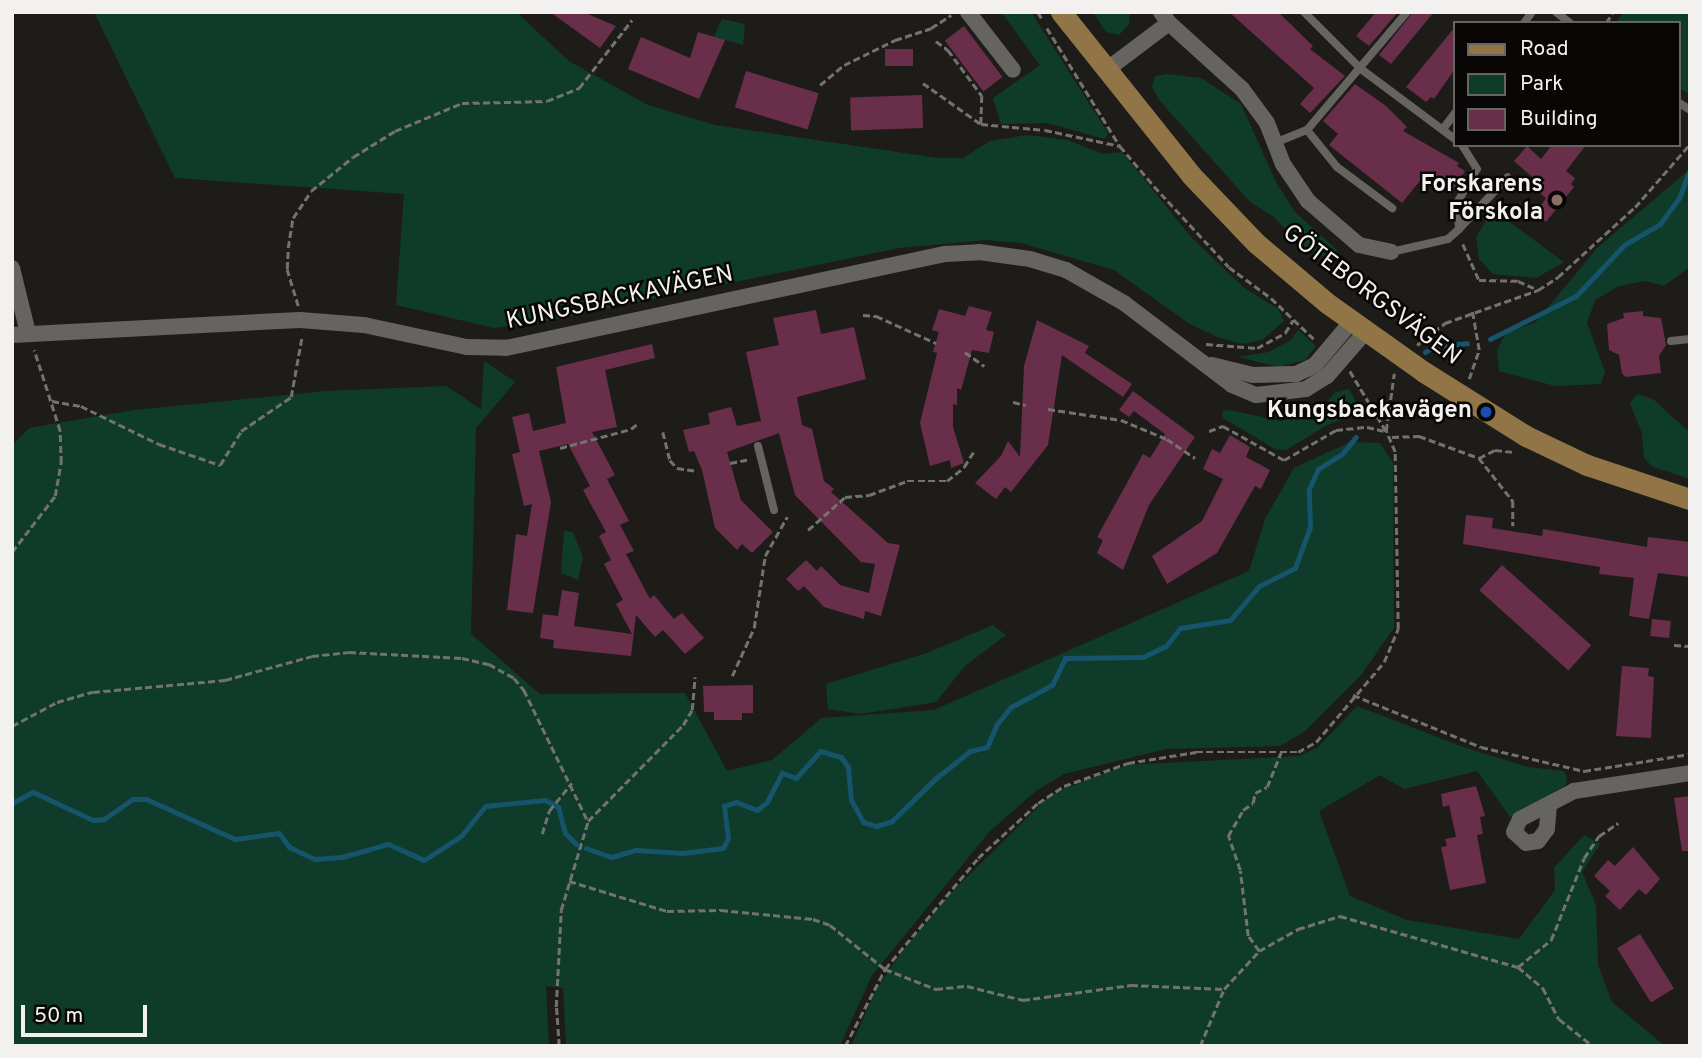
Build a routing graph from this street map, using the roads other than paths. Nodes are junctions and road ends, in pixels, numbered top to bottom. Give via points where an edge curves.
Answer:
1 (968, 12) edge
2 (1061, 12) edge
3 (1304, 12) edge
4 (1407, 12) edge
5 (1165, 17) edge
6 (1361, 69) junction
7 (1013, 70) dead end
8 (1105, 71) junction
9 (1454, 114) edge
10 (1443, 129) junction
11 (1307, 130) junction
12 (1454, 138) edge
13 (1277, 142) junction
14 (1463, 147) edge
15 (1508, 177) dead end
16 (1392, 208) dead end
17 (1459, 229) junction
18 (1391, 252) joint
19 (12, 268) edge
20 (1359, 326) junction
21 (20, 334) edge
22 (1690, 339) edge
23 (1671, 341) dead end
24 (1206, 363) junction
25 (758, 446) dead end
26 (1690, 499) edge
27 (774, 510) dead end
28 (1690, 773) edge
29 (1549, 805) dead end

1 - 7 street
2 - 8 street, GÖTEBORGSVÄGEN
3 - 6 lane
4 - 6 lane
5 - 8 street
5 - 13 street via 1242,89
6 - 10 lane
6 - 11 lane
8 - 20 street, GÖTEBORGSVÄGEN via 1220,207
9 - 10 lane
10 - 12 lane
11 - 13 lane
11 - 16 lane via 1337,167
13 - 18 street via 1283,164 1308,201 1359,244
14 - 17 lane via 1477,169 1457,203
15 - 17 lane
17 - 18 lane via 1448,239
19 - 21 street
20 - 24 street, KUNGSBACKAVÄGEN via 1315,365 1285,375 1253,375
20 - 24 street, KUNGSBACKAVÄGEN via 1341,361 1306,389 1256,395 1232,385
20 - 26 street, GÖTEBORGSVÄGEN via 1526,436 1587,465
21 - 24 street, KUNGSBACKAVÄGEN via 300,320 364,325 467,347 506,348 893,265 979,252 1066,270
22 - 23 lane
25 - 27 lane
28 - 29 street via 1588,787

